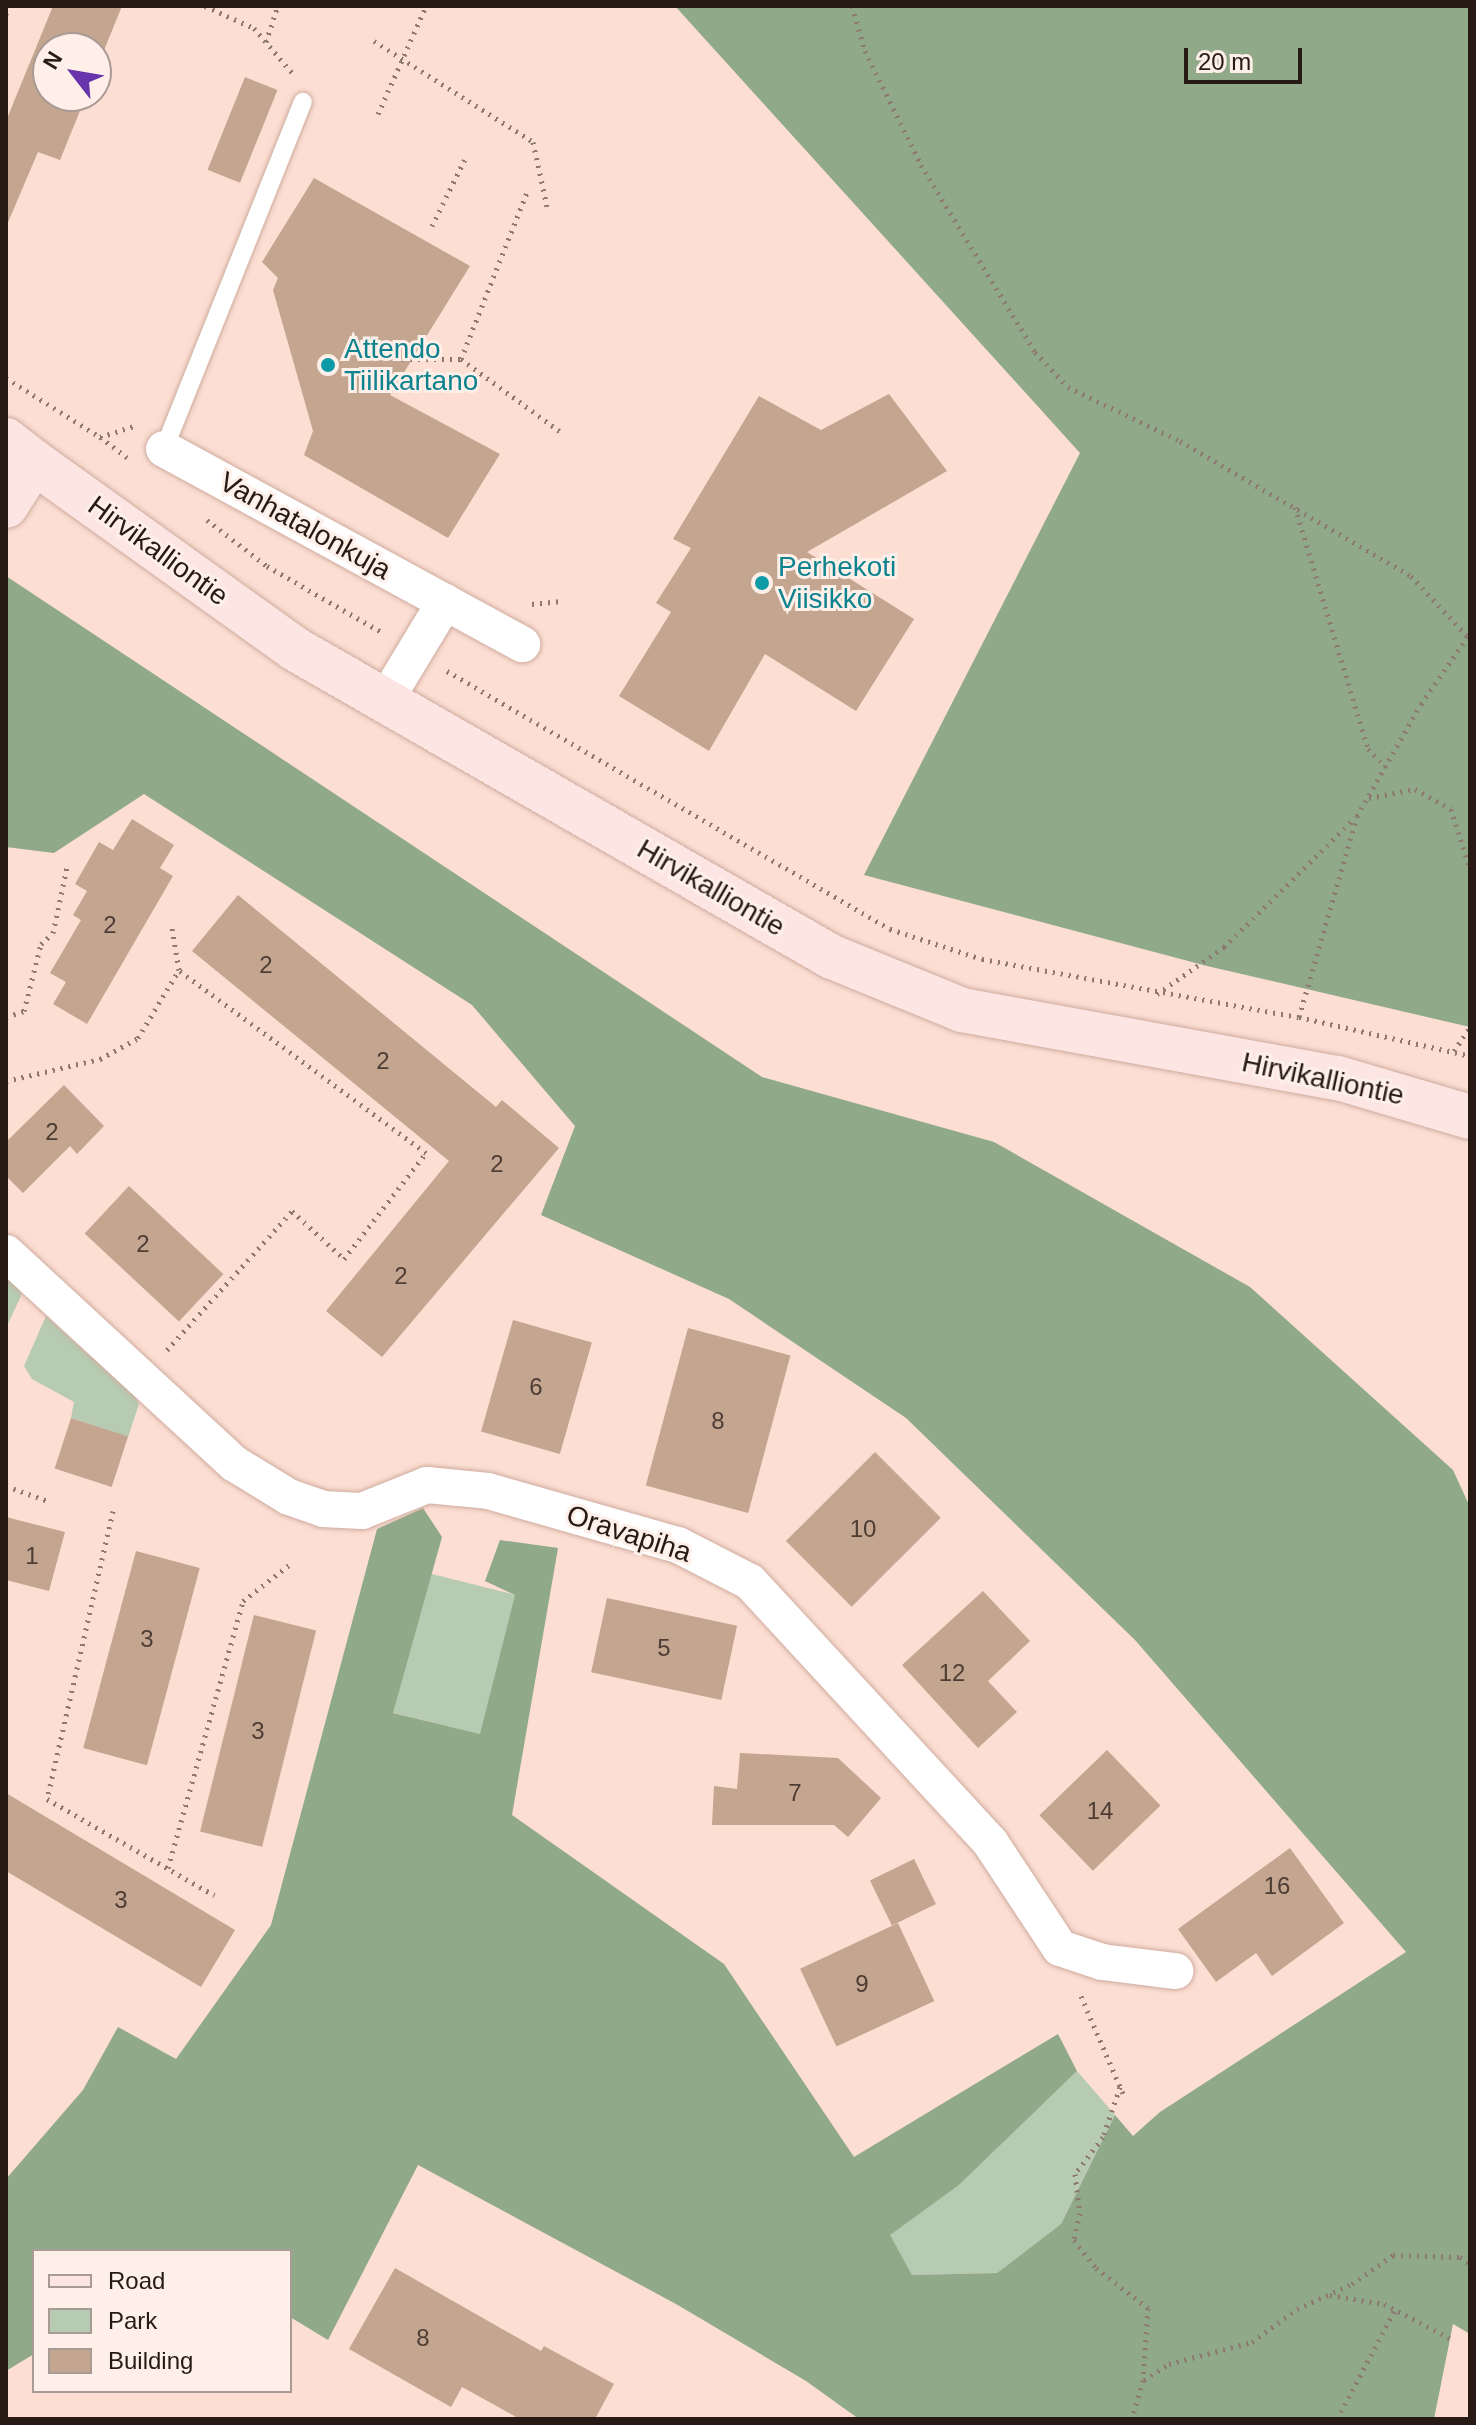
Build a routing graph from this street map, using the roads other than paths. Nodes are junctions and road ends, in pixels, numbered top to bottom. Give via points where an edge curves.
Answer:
1 (302, 94) road end
2 (20, 451) edge
3 (150, 457) joint
4 (6, 506) edge
5 (445, 602) junction
6 (522, 644) dead end
7 (385, 701) junction
8 (1470, 1117) edge
9 (6, 1253) edge
10 (1175, 1971) dead end

1 - 3 lane
2 - 4 street
2 - 7 street, Hirvikalliontie via 295,649
3 - 5 street, Vanhatalonkuja
5 - 6 street, Vanhatalonkuja
5 - 7 street
7 - 8 street, Hirvikalliontie via 832,957 899,988 1024,1025 1338,1078
9 - 10 street, Oravapiha via 235,1464 289,1497 323,1509 362,1511 427,1485 488,1491 678,1545 750,1582 990,1842 1060,1948 1102,1962

